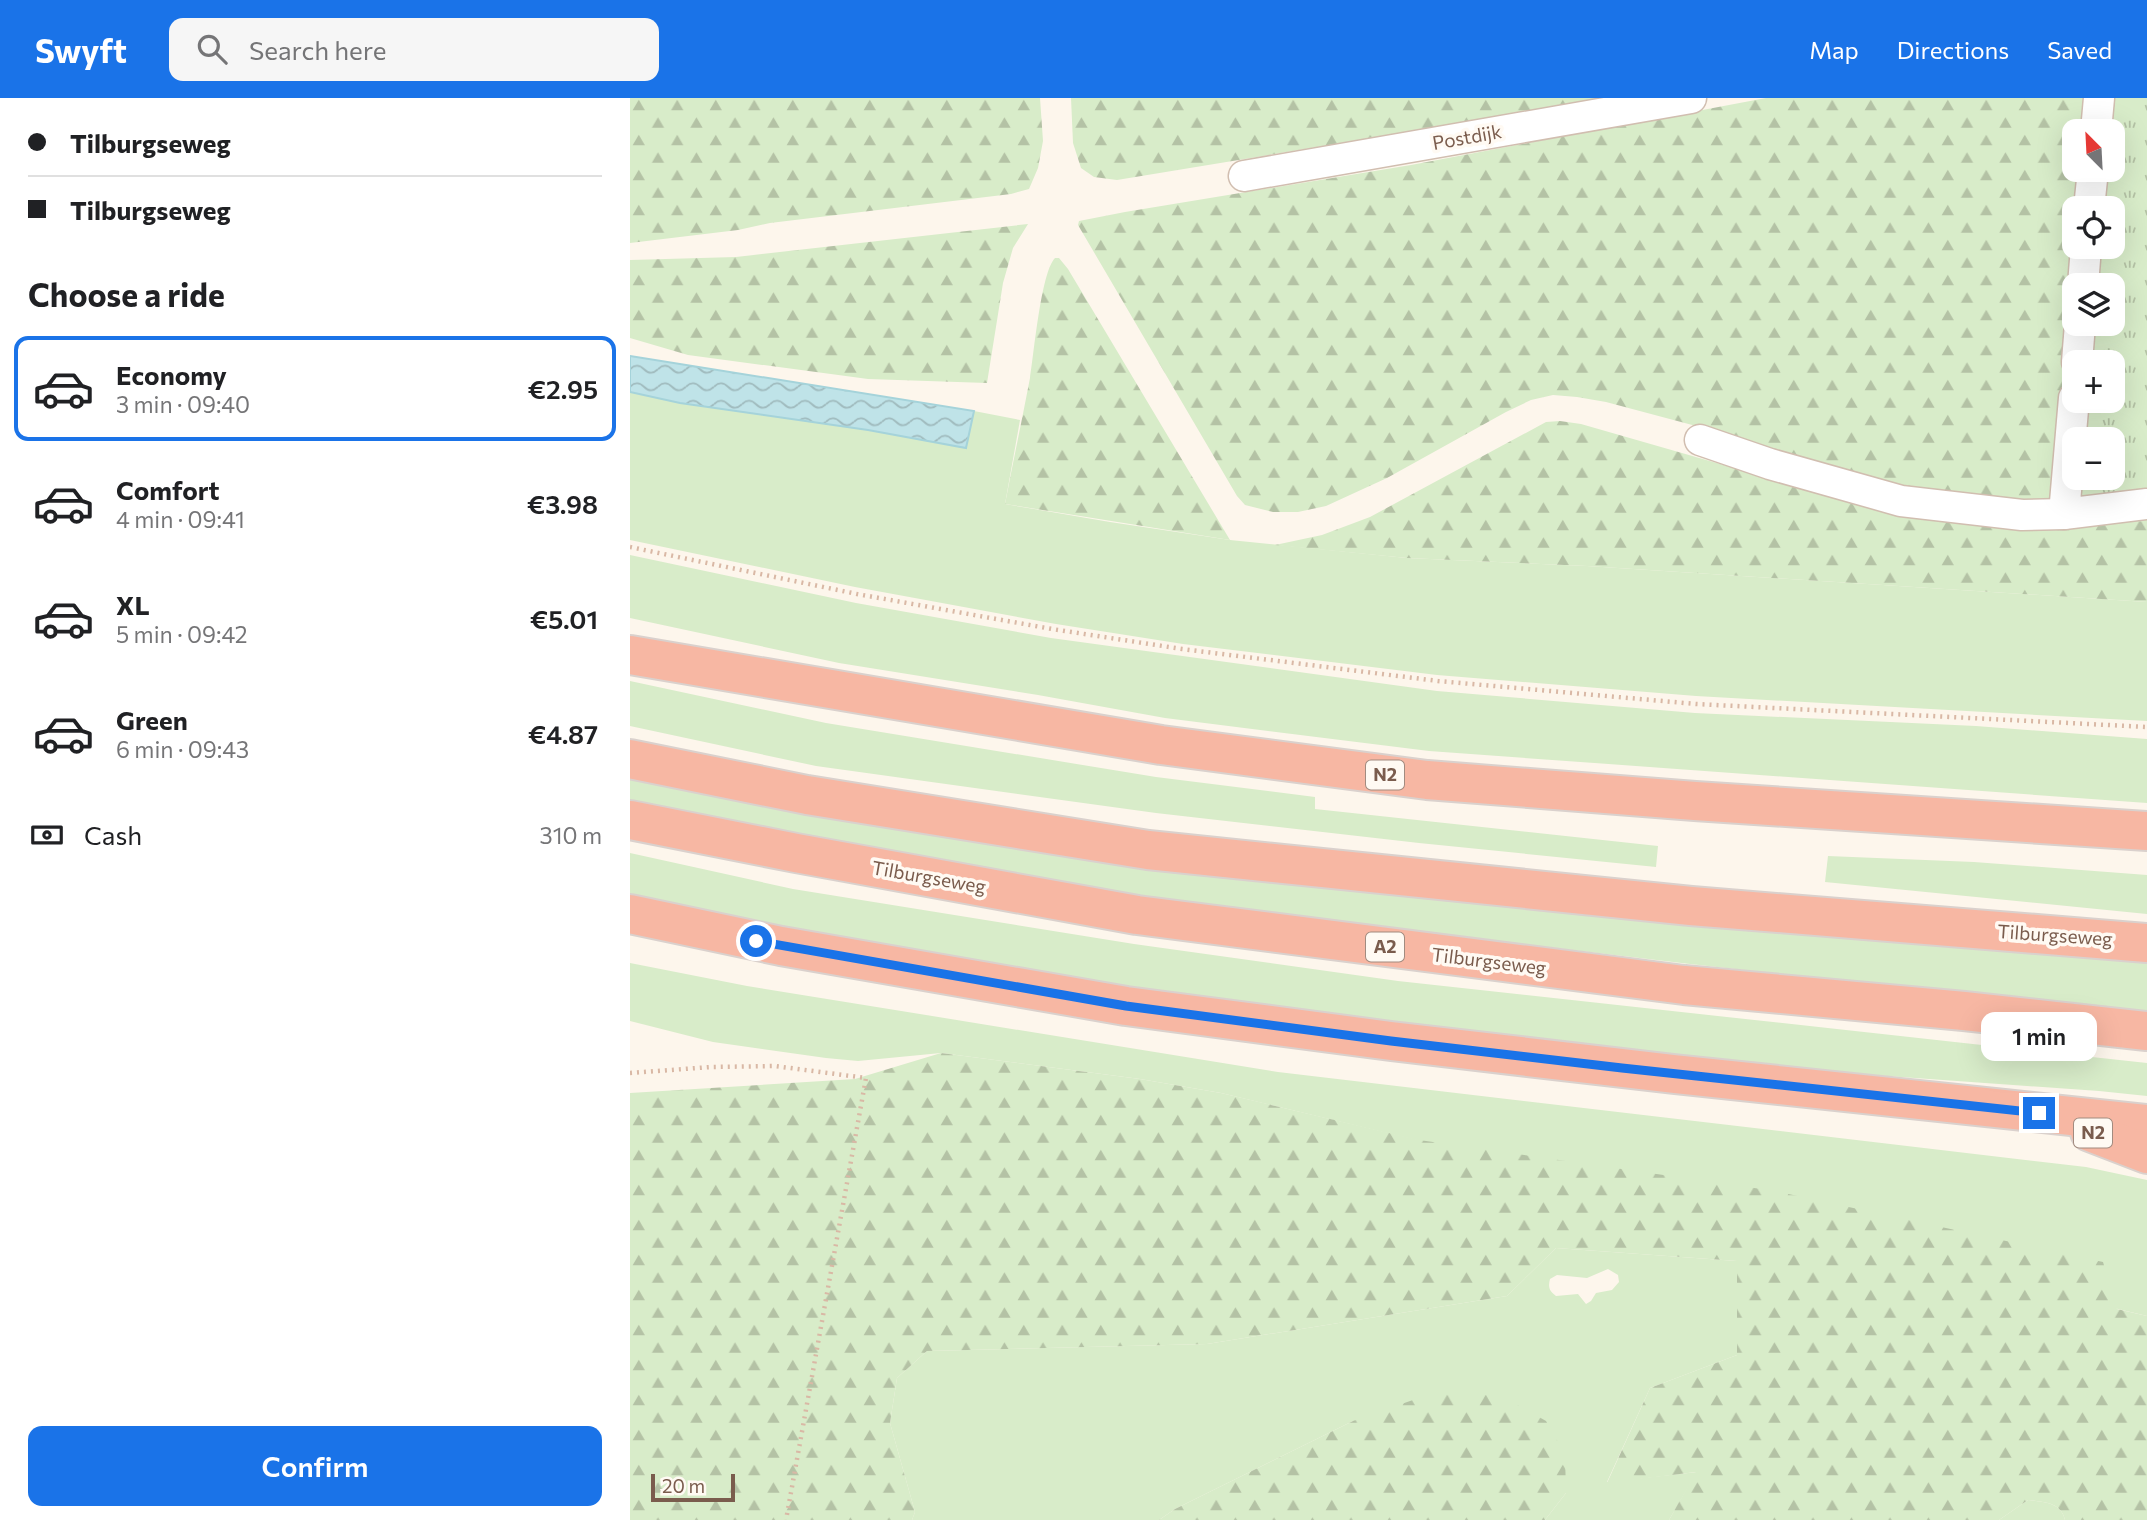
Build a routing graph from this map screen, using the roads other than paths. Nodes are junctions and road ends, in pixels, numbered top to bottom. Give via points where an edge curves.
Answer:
1 (1691, 98) edge
2 (2099, 98) edge
3 (2097, 119) edge
4 (1244, 176) dead end
5 (2073, 413) edge
6 (1700, 440) dead end
7 (2147, 504) edge
8 (2064, 513) junction
9 (630, 655) edge
10 (630, 759) edge
11 (630, 820) edge
12 (2147, 831) edge
13 (630, 914) edge
14 (2147, 943) edge
15 (2147, 1031) edge
16 (2039, 1113) junction
17 (2147, 1124) edge
18 (2147, 1154) edge

1 - 4 street, Postdijk
2 - 3 street
5 - 8 street
6 - 8 street via 1901,501 2022,514
7 - 8 street
9 - 12 highway, N2 via 1161,746 1427,780
10 - 14 highway, Tilburgseweg via 807,795 1148,850 1691,906
11 - 15 highway, Tilburgseweg / A2 via 1137,915 1684,985
13 - 16 highway, N2 via 781,946 1126,1006 1391,1041
16 - 17 highway, N2
16 - 18 highway, N2

